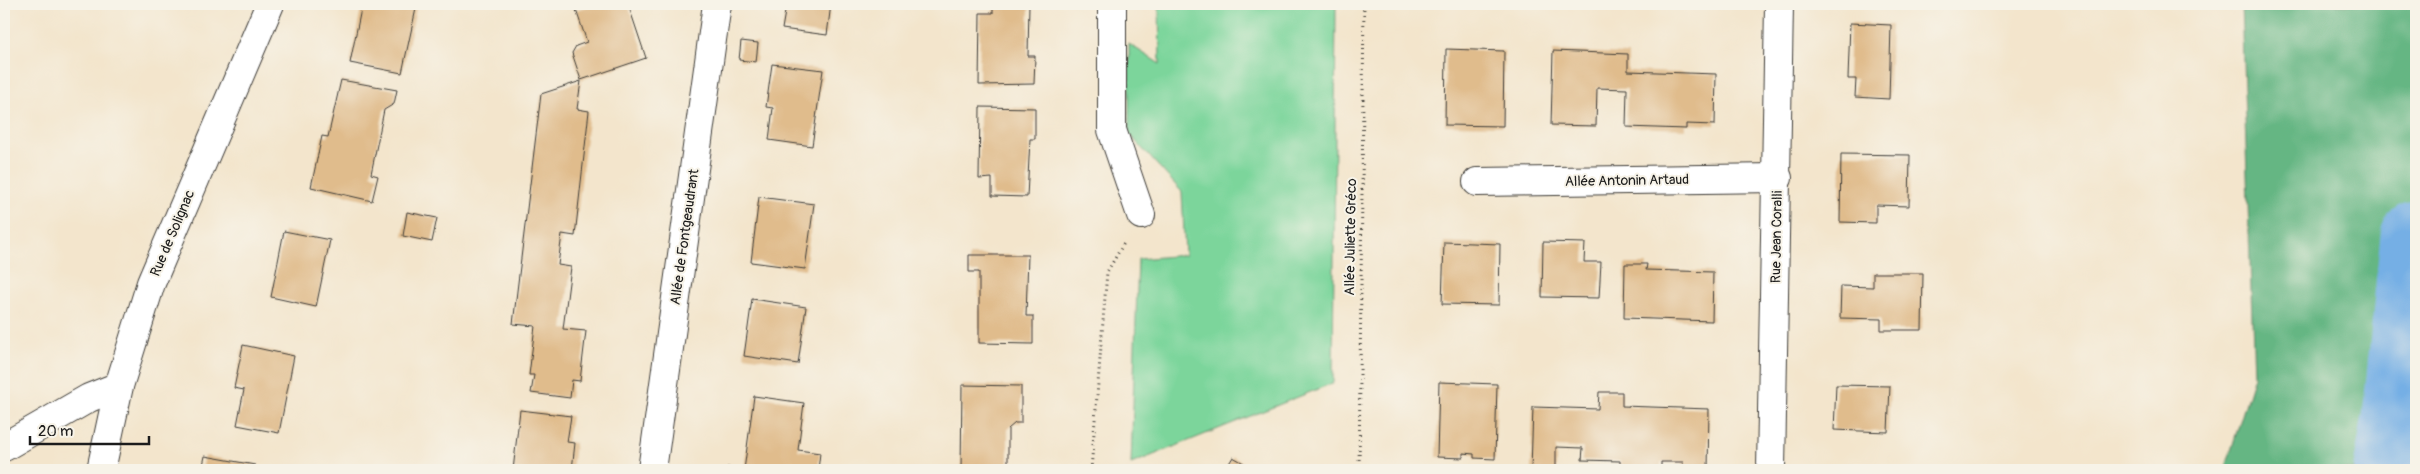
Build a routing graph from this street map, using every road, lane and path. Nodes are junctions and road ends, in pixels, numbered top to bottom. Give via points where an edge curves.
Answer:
1 (270, 4) edge
2 (717, 4) edge
3 (1112, 4) edge
4 (1364, 4) edge
5 (1779, 4) edge
6 (1778, 178) junction
7 (1477, 182) dead end
8 (1141, 215) joint
9 (120, 386) junction
10 (4, 447) edge
11 (101, 470) edge
12 (652, 470) edge
13 (1092, 470) edge
14 (1359, 470) edge
15 (1771, 470) edge

1 - 9 street, Rue de Solignac via 151,283
2 - 12 street, Allée de Fontgeaudrant
3 - 8 street via 1112,130
4 - 14 path, Allée Juliette Gréco
5 - 6 street, Rue Jean Coralli
6 - 7 street, Allée Antonin Artaud
6 - 15 street, Rue Jean Coralli
8 - 13 path via 1107,272
9 - 10 street via 89,398
9 - 11 street, Rue de Solignac

